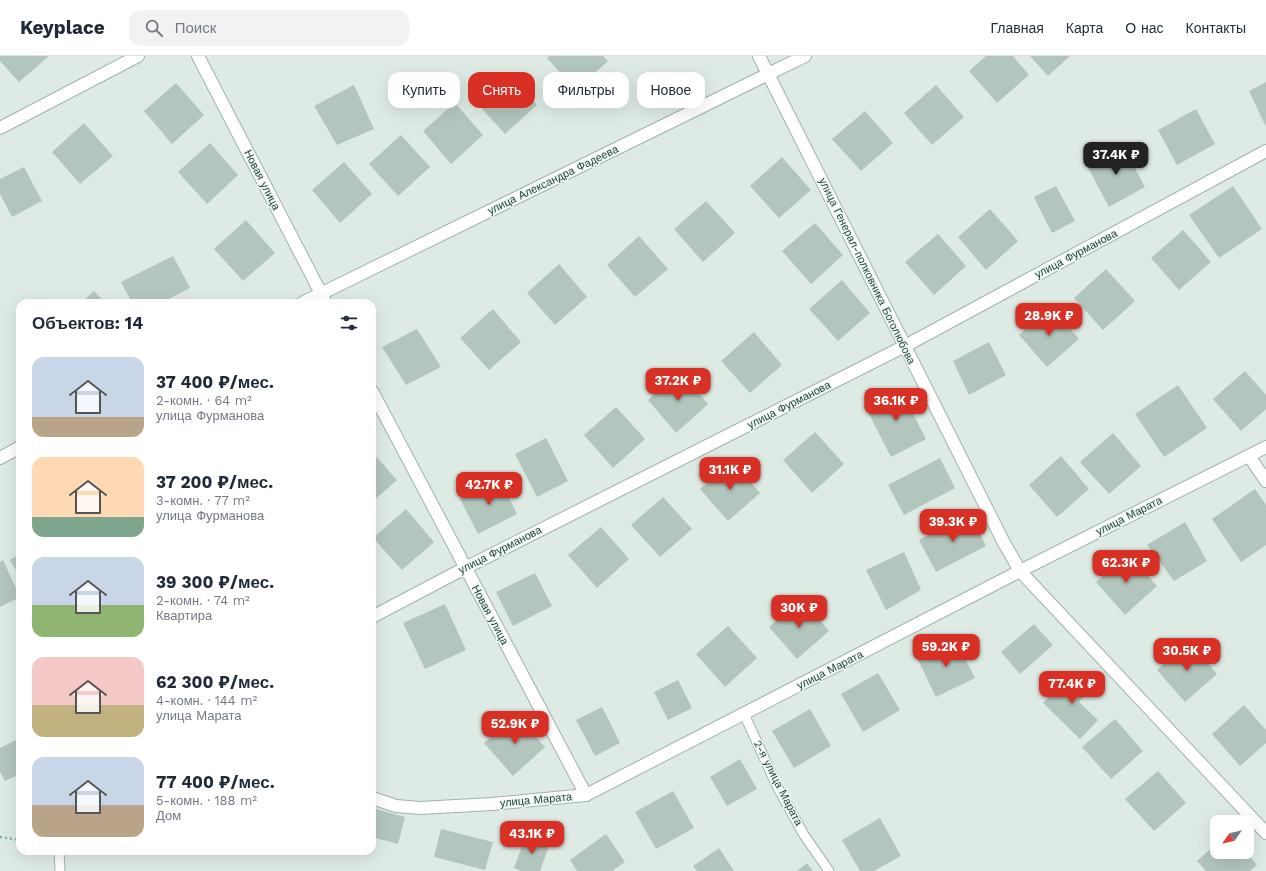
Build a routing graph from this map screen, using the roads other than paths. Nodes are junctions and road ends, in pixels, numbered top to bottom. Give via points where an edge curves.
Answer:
1 (138, 56) edge
2 (198, 56) edge
3 (759, 56) edge
4 (805, 56) edge
5 (769, 74) junction
6 (0, 128) edge
7 (1266, 151) edge
8 (323, 298) edge
9 (905, 346) junction
10 (376, 399) edge
11 (1266, 447) edge
12 (16, 449) edge
13 (1249, 456) junction
14 (0, 458) edge
15 (1266, 481) edge
16 (464, 568) junction
17 (1020, 571) junction
18 (376, 615) edge
19 (744, 714) junction
20 (586, 795) junction
21 (376, 799) edge
22 (1266, 833) edge
23 (59, 855) edge
24 (60, 871) edge
25 (829, 871) edge

1 - 6 street
2 - 8 street, Новая улица
3 - 5 street, улица Генерал-полковника Боголюбова
4 - 5 street, улица Александра Фадеева
5 - 8 street, улица Александра Фадеева
5 - 9 street, улица Генерал-полковника Боголюбова
7 - 9 street, улица Фурманова
9 - 16 street, улица Фурманова
9 - 17 street, улица Генерал-полковника Боголюбова via 1002,541
10 - 16 street, Новая улица
11 - 13 street, улица Марата
12 - 14 street
13 - 15 street
13 - 17 street, улица Марата
16 - 18 street, улица Фурманова
16 - 20 street, Новая улица
17 - 19 street, улица Марата
17 - 22 street, улица Генерал-полковника Боголюбова
19 - 20 street, улица Марата
19 - 25 lane, 2-я улица Марата via 778,788 804,835
20 - 21 street, улица Марата via 420,808 396,806
23 - 24 lane

